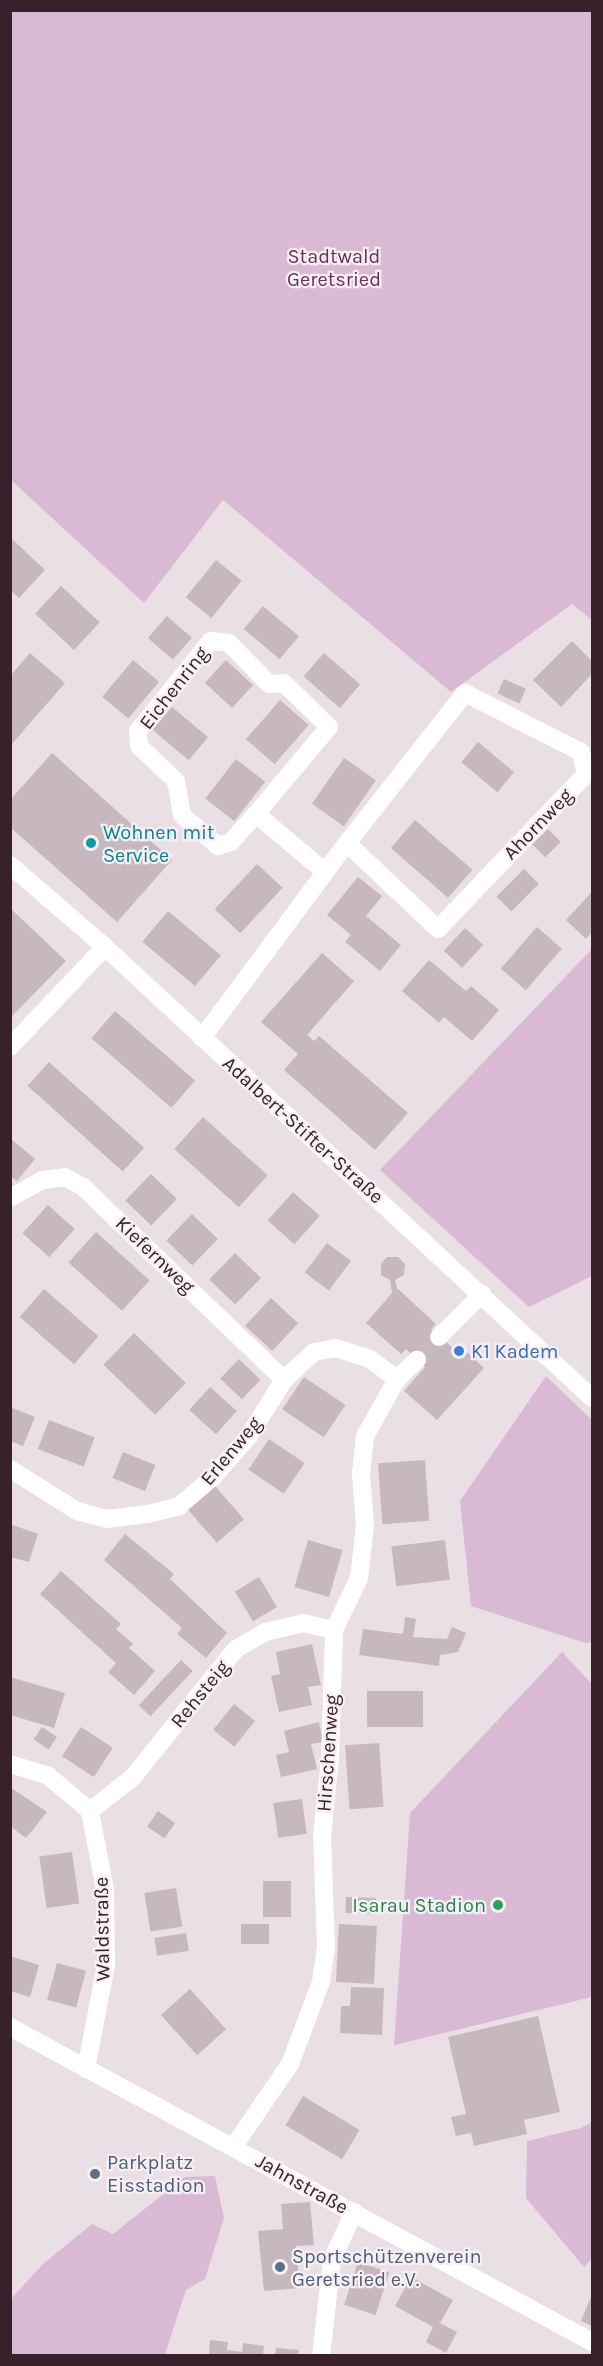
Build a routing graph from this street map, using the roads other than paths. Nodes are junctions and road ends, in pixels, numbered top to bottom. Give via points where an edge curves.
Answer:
1 (256, 814) junction
2 (347, 843) junction
3 (10, 865) edge
4 (325, 872) junction
5 (105, 947) junction
6 (202, 1038) junction
7 (10, 1047) edge
8 (10, 1198) edge
9 (482, 1294) junction
10 (440, 1337) tunnel mouth
11 (417, 1360) tunnel mouth
12 (397, 1379) junction
13 (284, 1380) junction
14 (592, 1398) edge
15 (10, 1468) edge
16 (334, 1630) junction
17 (10, 1764) edge
18 (90, 1811) junction
19 (10, 2027) edge
20 (86, 2069) junction
21 (234, 2146) junction
22 (354, 2212) junction
23 (592, 2342) edge
24 (321, 2355) edge

1 - 1 street, Eichenring via 329,727 284,683 269,684 229,643 211,641 138,731 139,746 176,781 182,815 218,846 231,843
1 - 4 street
2 - 2 street, Ahornweg via 465,693 582,752 586,774 438,929
2 - 4 street, Ahornweg
3 - 5 street, Adalbert-Stifter-Straße
4 - 6 street, Ahornweg
5 - 6 street, Adalbert-Stifter-Straße
5 - 7 street
6 - 9 street, Adalbert-Stifter-Straße
8 - 13 street, Kiefernweg via 42,1180 64,1177 83,1187
9 - 10 street
9 - 14 street, Adalbert-Stifter-Straße
11 - 12 street, Hirschenweg
12 - 13 street, Erlenweg via 370,1359 336,1348 314,1352
12 - 16 street, Hirschenweg via 365,1436 361,1474 365,1525 359,1578
13 - 15 street, Erlenweg via 248,1437 213,1478 179,1506 107,1519 77,1511
16 - 18 street, Rehsteig via 303,1623 266,1632 236,1649 133,1777
16 - 21 street, Hirschenweg via 330,1759 322,1836 326,1948 321,1982 290,2064
17 - 18 street via 48,1775
18 - 20 street, Waldstraße via 105,1890 106,1965
19 - 20 street, Jahnstraße
20 - 21 street, Jahnstraße
21 - 22 street, Jahnstraße
22 - 23 street, Jahnstraße
22 - 24 street via 332,2260

